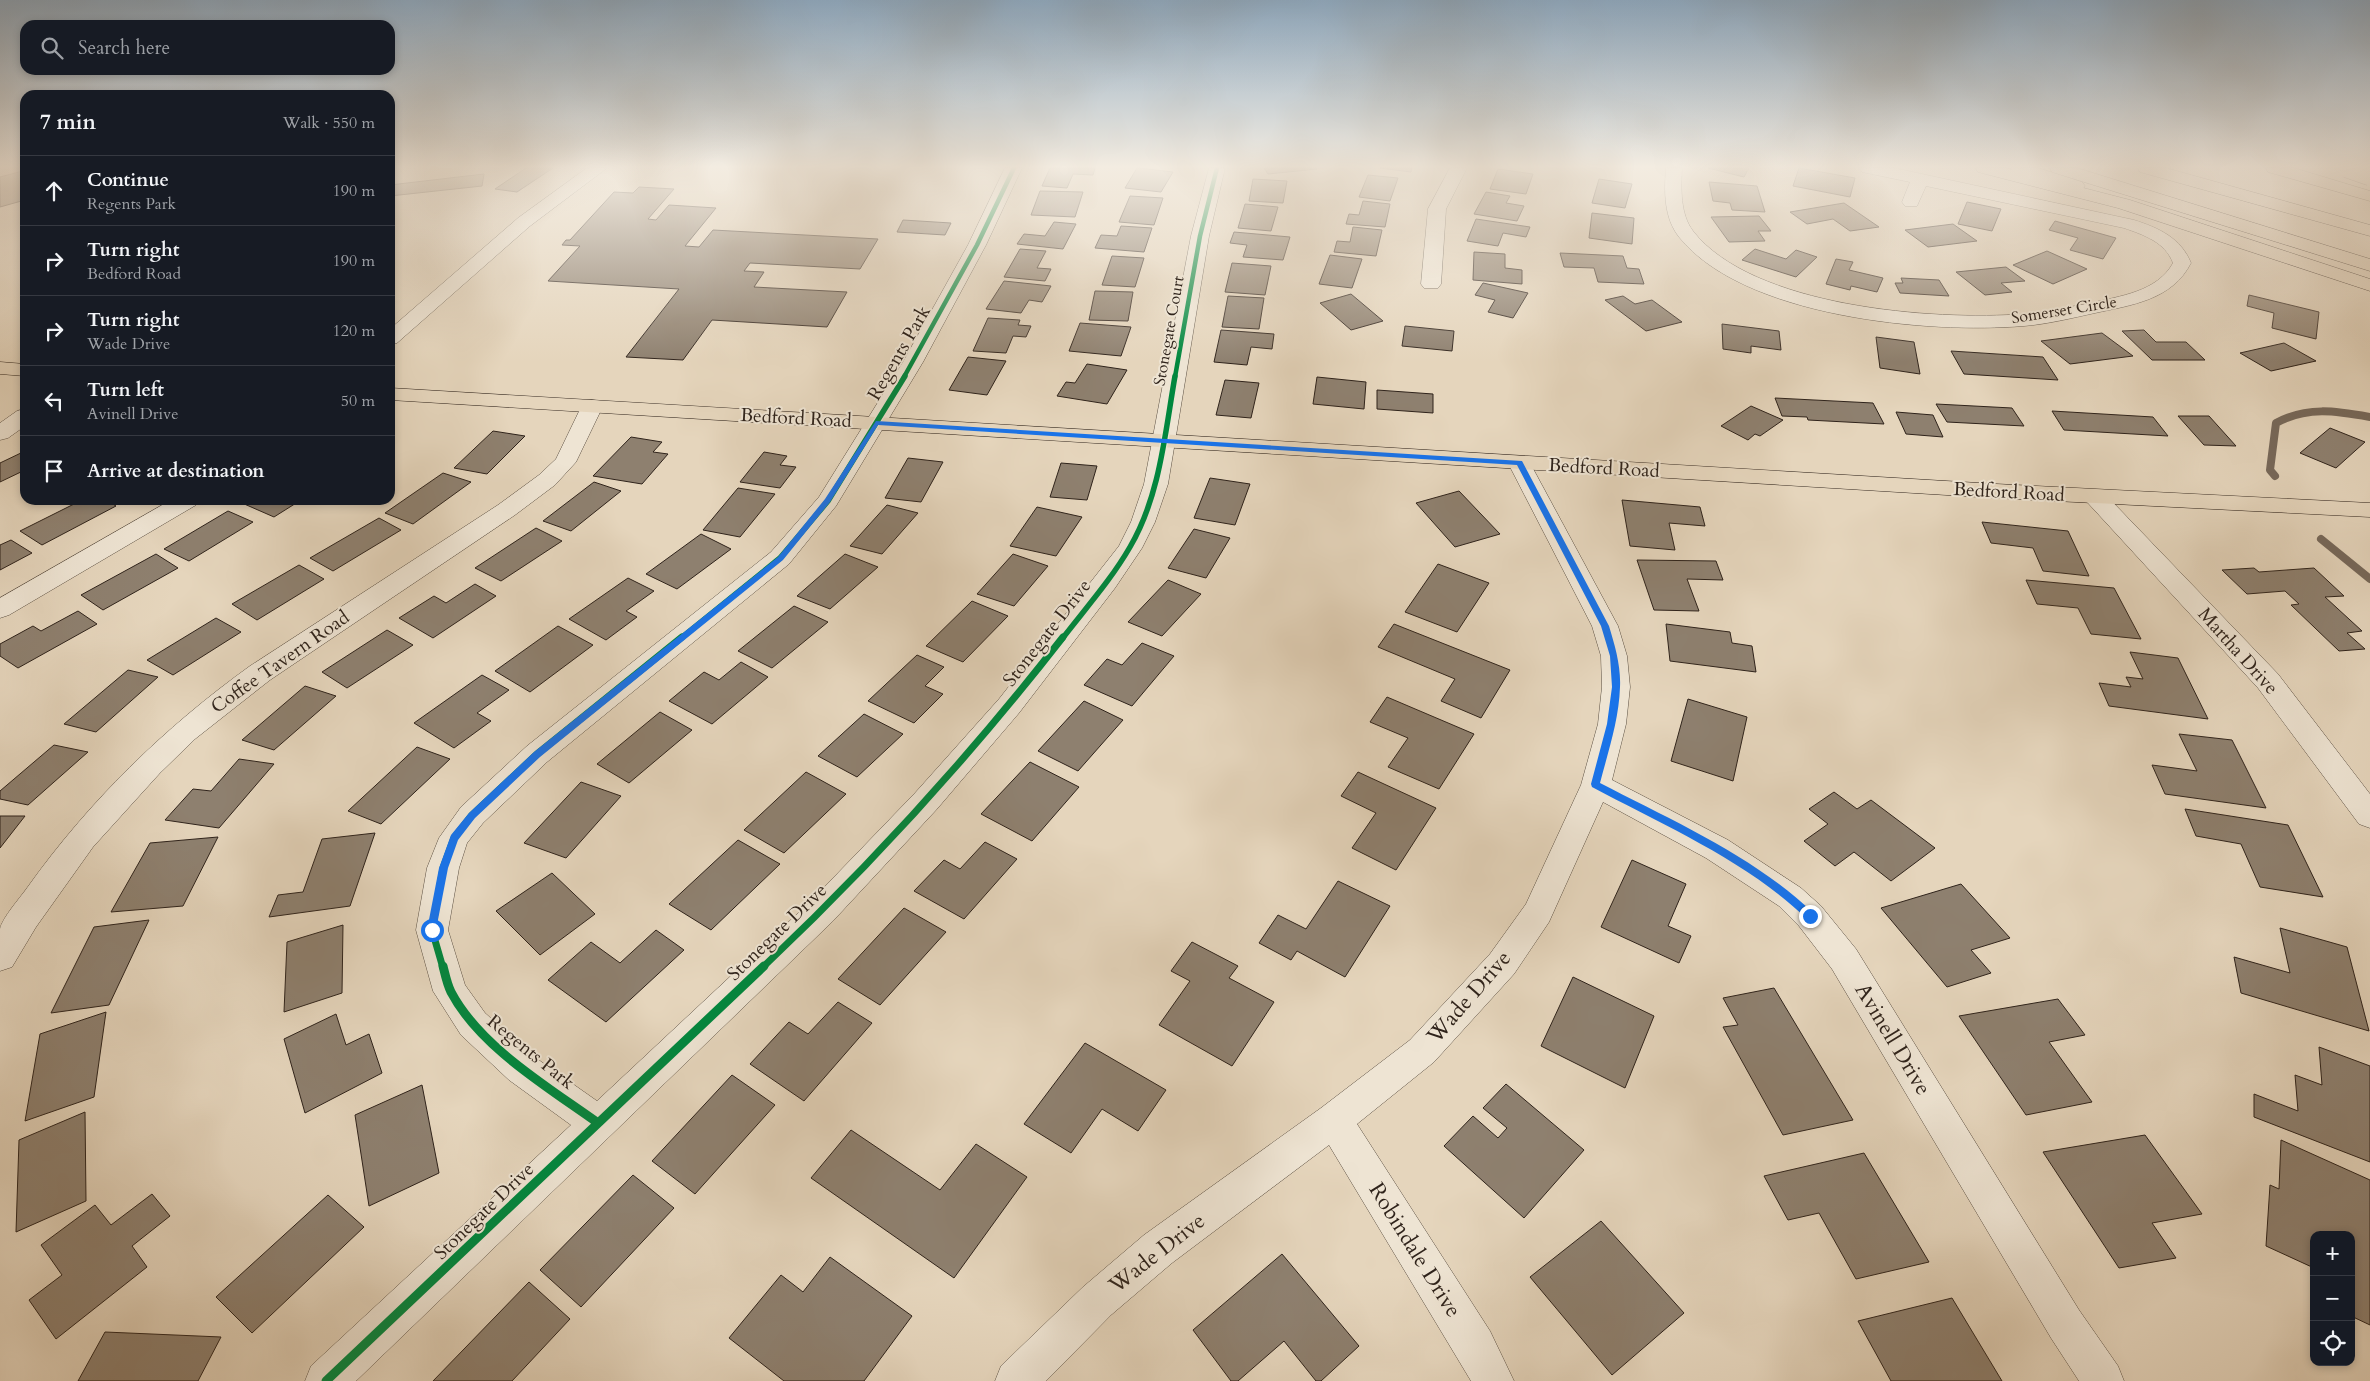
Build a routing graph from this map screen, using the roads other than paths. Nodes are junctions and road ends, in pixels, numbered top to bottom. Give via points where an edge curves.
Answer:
1 (512, 232) edge
2 (983, 232) edge
3 (1201, 232) edge
4 (1434, 232) edge
5 (1684, 232) edge
6 (2150, 232) edge
7 (2210, 232) edge
8 (2265, 232) edge
9 (2317, 232) edge
10 (2370, 249) edge
11 (2370, 265) edge
12 (1431, 284) dead end
13 (2370, 285) edge
14 (395, 336) edge
15 (0, 368) edge
16 (20, 370) edge
17 (395, 394) edge
18 (592, 406) junction
19 (20, 419) edge
20 (876, 423) junction
21 (0, 433) edge
22 (1163, 441) junction
23 (1519, 463) junction
24 (2095, 497) junction
25 (179, 505) edge
26 (2370, 510) edge
27 (0, 609) edge
28 (1596, 784) junction
29 (2370, 816) edge
30 (0, 957) edge
31 (1334, 1120) junction
32 (598, 1123) junction
33 (326, 1381) edge
34 (1016, 1381) edge
35 (1493, 1381) edge
36 (2103, 1381) edge

1 - 14 street
2 - 20 street, Regents Park
3 - 22 street, Stonegate Court
4 - 12 street
5 - 6 street, Somerset Circle via 1716,264 1751,282 1793,297 1854,312 1941,320 2023,320 2081,311 2137,298 2156,290 2178,272 2182,263 2175,249
7 - 13 main road
8 - 11 main road
9 - 10 main road
15 - 16 main road
17 - 18 main road, Bedford Road
18 - 20 main road, Bedford Road
18 - 30 street, Coffee Tavern Road via 564,462 544,481 501,514 259,673 217,705 127,787 50,881
19 - 21 street
20 - 22 main road, Bedford Road
20 - 32 street, Regents Park via 828,501 780,558 537,754 472,815 454,838 443,868 432,930 450,991 473,1024 521,1068
22 - 23 main road, Bedford Road
22 - 32 street, Stonegate Drive via 1156,484 1130,548 1009,706 926,801 822,911
23 - 24 main road, Bedford Road
23 - 28 street, Wade Drive via 1605,626 1614,656 1616,687 1612,724
24 - 26 main road, Bedford Road
24 - 29 street, Martha Drive via 2268,681
25 - 27 street
28 - 31 street, Wade Drive via 1538,912 1502,964 1422,1050
28 - 36 street, Avinell Drive via 1717,849 1790,897 1810,916 1844,959 2065,1324
31 - 34 street, Wade Drive via 1158,1249 1097,1301
31 - 35 street, Robindale Drive via 1475,1346
32 - 33 street, Stonegate Drive

